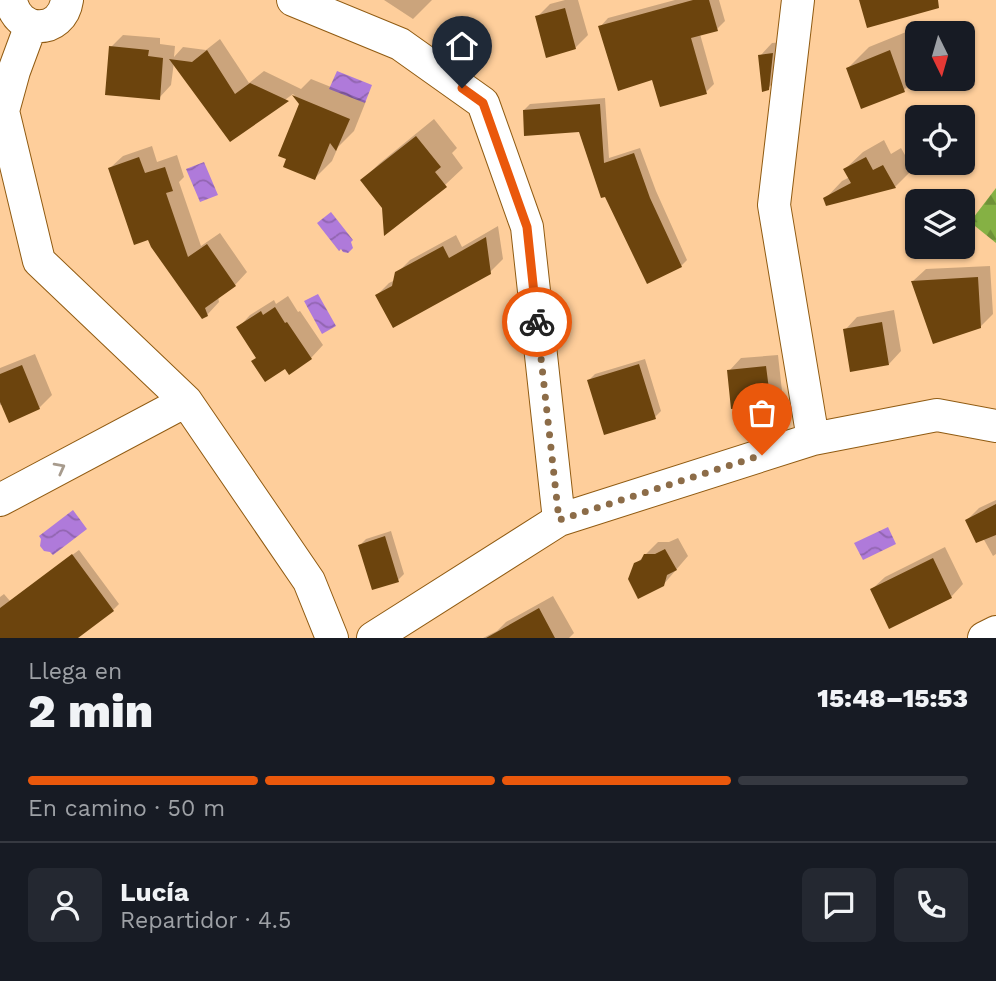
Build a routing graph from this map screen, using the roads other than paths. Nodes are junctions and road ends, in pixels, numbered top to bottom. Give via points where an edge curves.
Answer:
1 (11, 0) edge
2 (67, 0) edge
3 (293, 0) edge
4 (798, 0) edge
5 (31, 25) junction
6 (186, 401) junction
7 (996, 426) edge
8 (813, 439) junction
9 (0, 500) edge
10 (559, 520) junction
11 (996, 632) edge
12 (332, 638) edge
13 (373, 638) edge
14 (984, 638) edge

1 - 5 street via 18,16
2 - 5 street via 56,21
3 - 10 street via 400,44 483,103 527,227
4 - 8 street via 774,205
5 - 6 street via 3,111 39,261
9 -> 6 street
6 - 12 street via 309,581
7 - 8 street via 937,415
8 - 10 street
10 - 13 street
11 - 14 street

